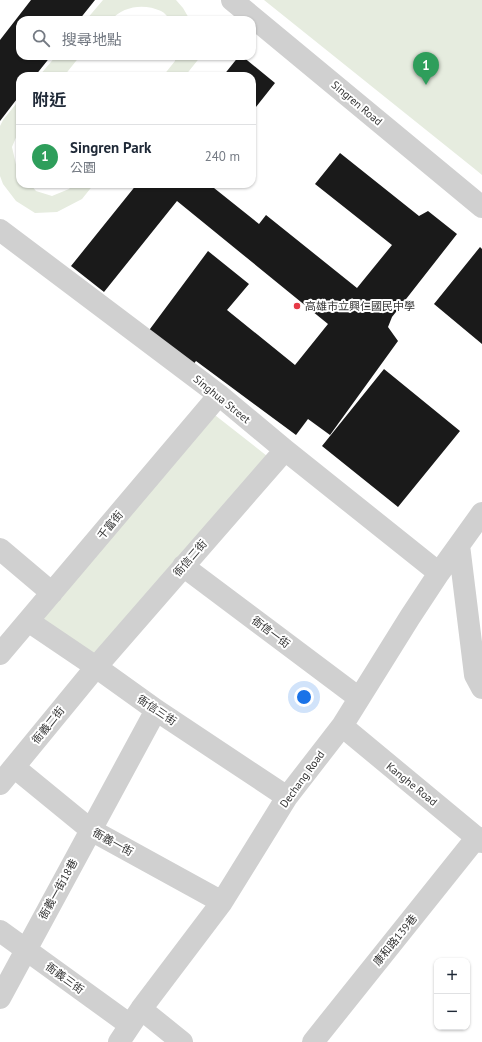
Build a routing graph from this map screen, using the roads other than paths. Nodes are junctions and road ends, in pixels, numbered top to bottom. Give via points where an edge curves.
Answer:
1 (232, 0) edge
2 (251, 16) edge
3 (256, 20) edge
4 (482, 207) edge
5 (0, 230) edge
6 (220, 396) junction
7 (284, 450) junction
8 (482, 513) edge
9 (459, 545) junction
10 (0, 549) edge
11 (183, 566) junction
12 (439, 573) junction
13 (52, 593) junction
14 (28, 621) junction
15 (0, 654) edge
16 (96, 666) junction
17 (482, 688) edge
18 (359, 698) junction
19 (156, 710) junction
20 (342, 726) junction
21 (14, 767) junction
22 (0, 784) edge
23 (287, 797) junction
24 (91, 830) junction
25 (480, 840) edge
26 (222, 902) junction
27 (0, 931) edge
28 (25, 949) junction
29 (0, 998) edge
30 (130, 1025) edge
31 (182, 1042) edge
32 (313, 1042) edge

1 - 2 street, Singren Road
3 - 4 street, Singren Road
5 - 6 street, Singhua Street
6 - 7 street, Singhua Street
6 - 13 street, 千富街
7 - 11 street, 衙信二街
7 - 12 street, Singhua Street
8 - 9 street, Dechang Road
9 - 12 street, Dechang Road
9 - 17 street via 475,675
10 - 13 street
11 - 16 street, 衙信二街
11 - 18 street, 衙信一街
12 - 18 street, Dechang Road
13 - 14 street, 千富街
14 - 15 street, 千富街
14 - 16 street, 衙信三街
16 - 19 street, 衙信三街
16 - 21 street, 衙義二街
18 - 20 street, Dechang Road
19 - 23 street, 衙信三街
19 - 24 street, 衙義一街18巷
20 - 23 street, Dechang Road
20 - 25 street, Kanghe Road
21 - 22 street, 衙義二街
21 - 24 street, 衙義一街
23 - 26 street, Dechang Road
24 - 26 street, 衙義一街
24 - 28 street, 衙義一街18巷
25 - 32 street, 康和路139巷
26 - 30 street, Dechang Road
27 - 28 street, 衙義三街
28 - 29 street, 衙義一街18巷
28 - 30 street, 衙義三街
30 - 31 street, 衙義三街

